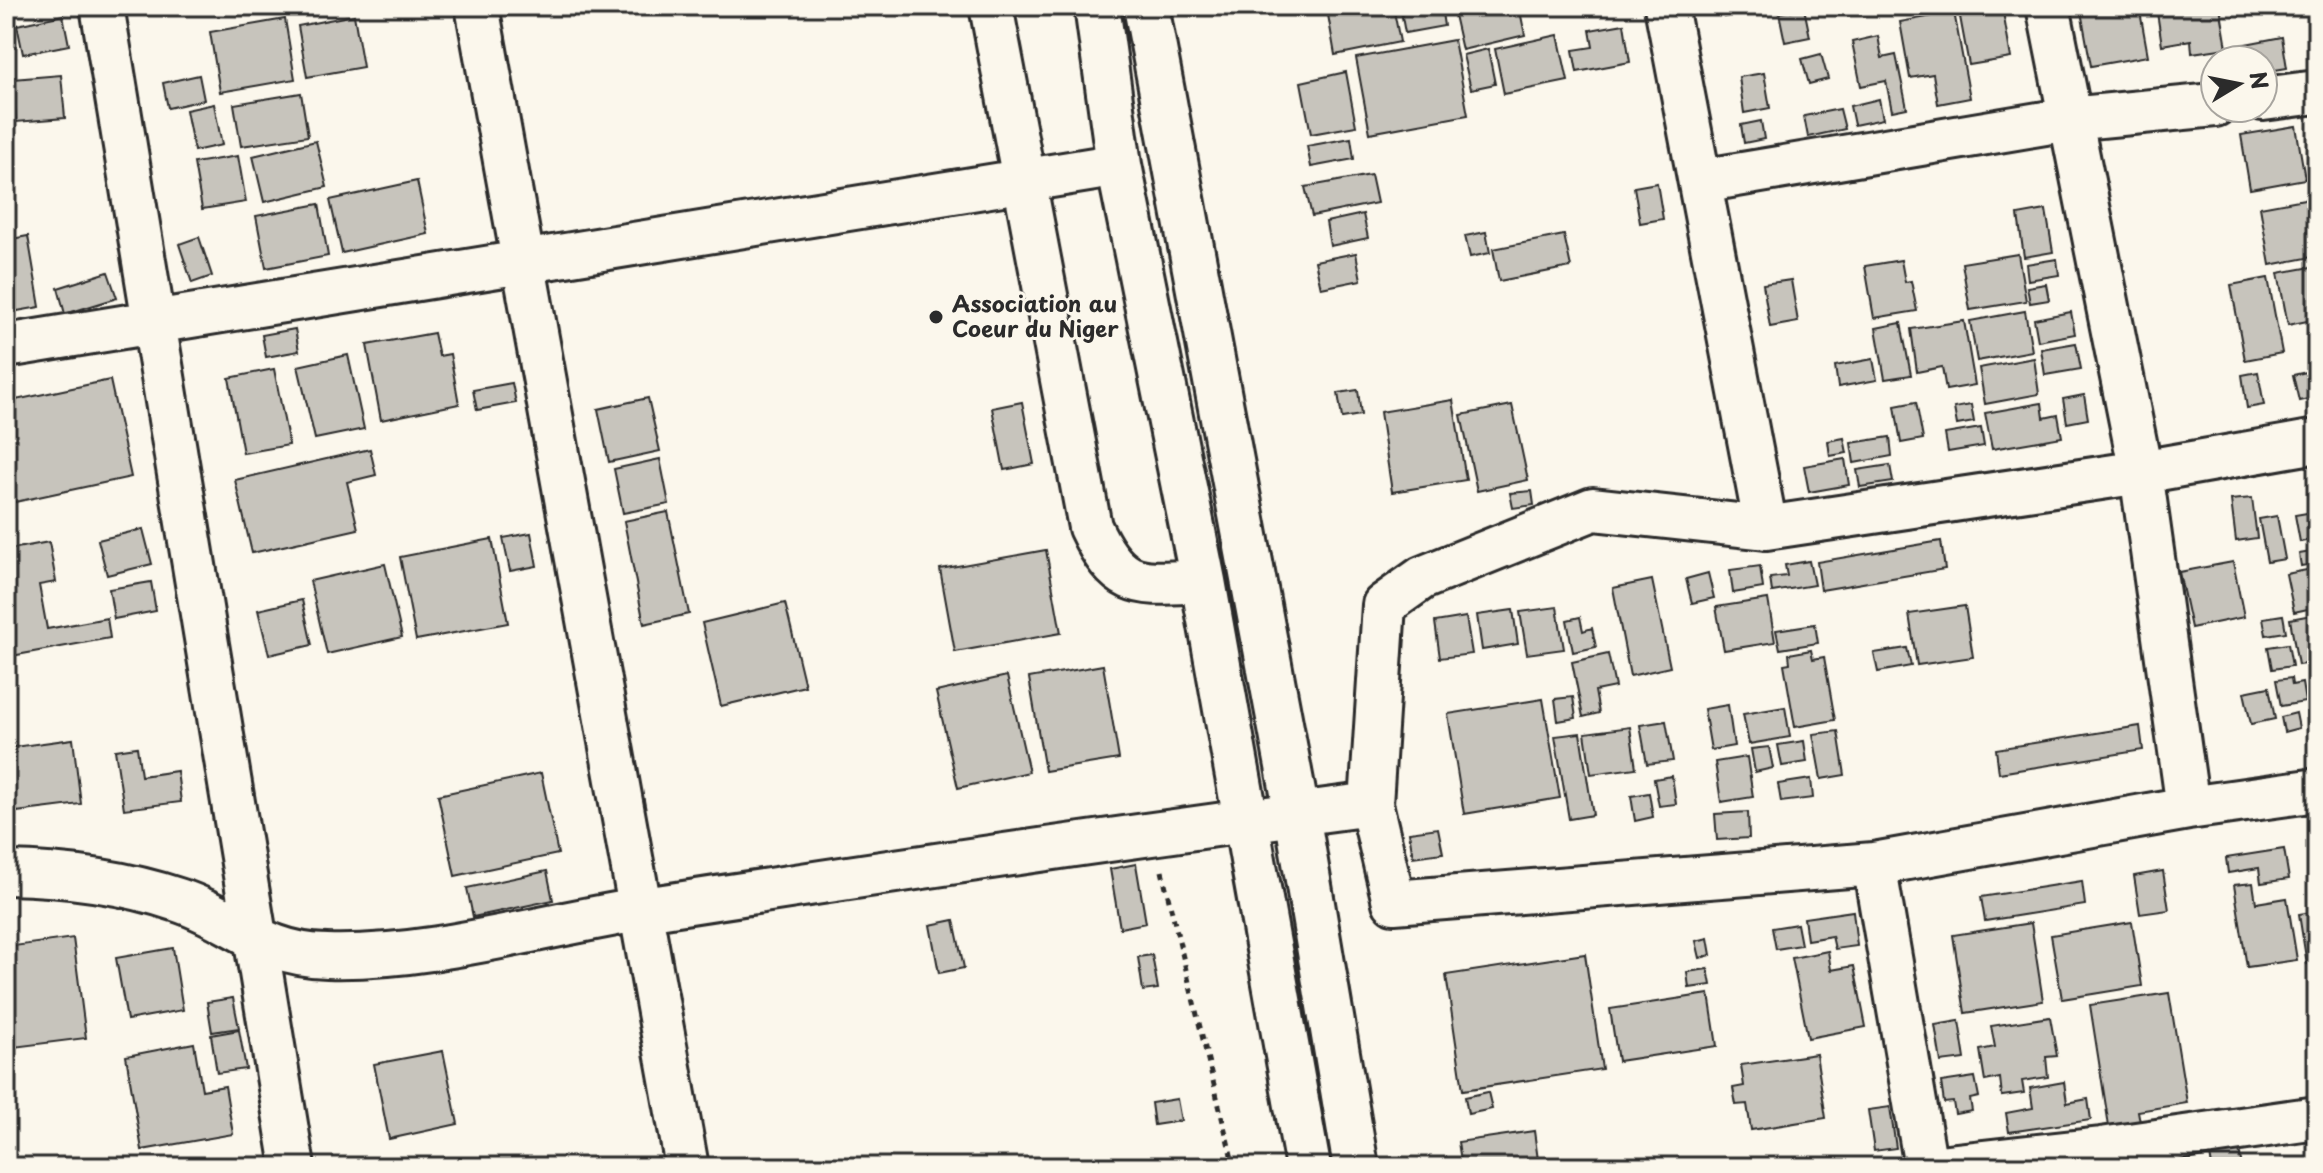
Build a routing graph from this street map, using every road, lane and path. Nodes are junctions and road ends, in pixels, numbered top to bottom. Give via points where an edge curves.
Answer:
1 (102, 6) edge
2 (477, 6) edge
3 (991, 6) edge
4 (1097, 6) edge
5 (1146, 6) edge
6 (1666, 6) edge
7 (2048, 6) edge
8 (2317, 92) edge
9 (2279, 97) edge
10 (2199, 107) edge
11 (2069, 119) junction
12 (1119, 165) junction
13 (1024, 181) junction
14 (1701, 181) junction
15 (523, 262) junction
16 (154, 322) junction
17 (6, 346) edge
18 (2317, 441) edge
19 (2141, 472) junction
20 (1766, 528) junction
21 (1203, 581) junction
22 (2317, 790) edge
23 (1371, 804) junction
24 (2188, 808) junction
25 (1297, 814) junction
26 (1245, 822) junction
27 (1153, 831) junction
28 (1874, 864) junction
29 (6, 873) edge
30 (641, 909) junction
31 (256, 941) junction
32 (2317, 1118) edge
33 (2103, 1158) edge
34 (293, 1167) edge
35 (687, 1167) edge
36 (1234, 1167) edge
37 (1308, 1167) edge
38 (1356, 1167) edge
39 (1926, 1167) edge
40 (1938, 1167) edge

1 - 16 street
2 - 15 street
3 - 13 street
4 - 12 highway
5 - 25 highway
6 - 14 street
7 - 11 street
8 - 9 street
10 - 11 street
11 - 14 street
11 - 19 street
12 - 13 street
12 - 21 highway
13 - 15 street
13 - 21 street via 1090,527 1104,558 1140,584
14 - 20 street
15 - 16 street
15 - 30 street
16 - 17 street
16 - 31 street
18 - 19 street
19 - 20 street
19 - 24 street
20 - 23 street via 1593,509 1422,578 1384,605
21 - 26 highway
22 - 24 street
23 - 25 street
23 - 28 street via 1394,902
24 - 28 street
25 - 26 street
25 - 38 highway
26 - 27 street
26 - 37 highway
27 - 30 street
27 - 36 path
28 - 39 street
29 - 31 street via 101,883 179,900
30 - 31 street via 367,954 295,954
30 - 35 street
31 - 34 street
32 - 33 street
33 - 40 street

